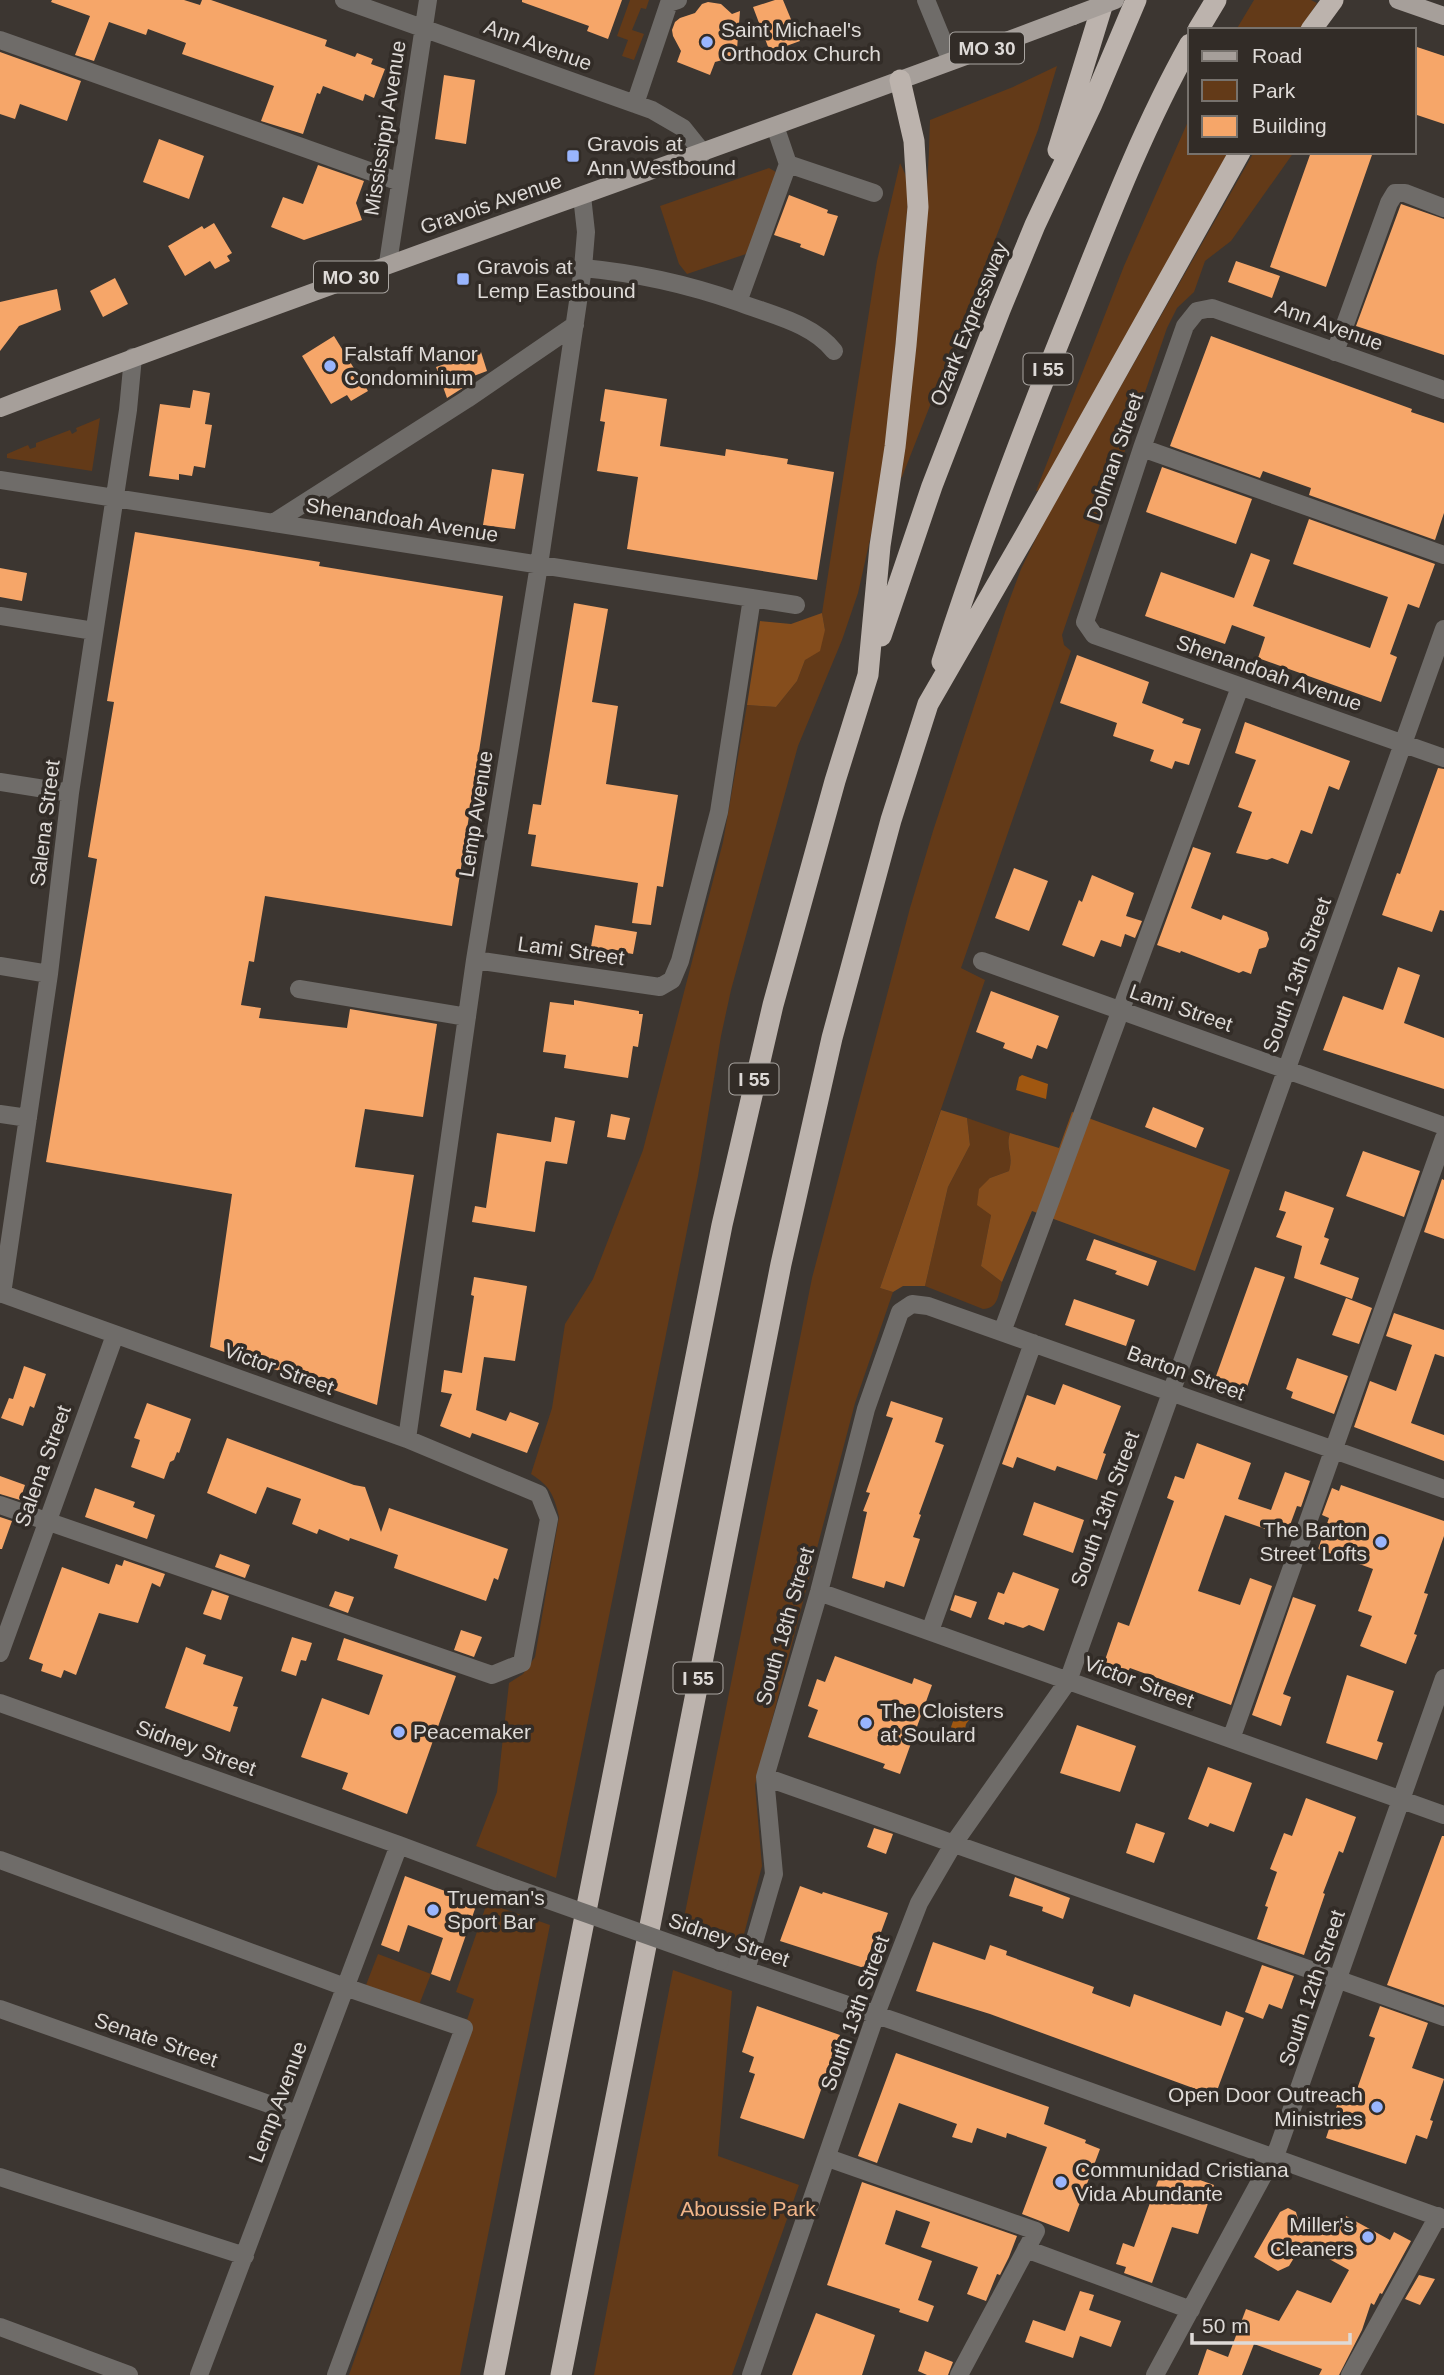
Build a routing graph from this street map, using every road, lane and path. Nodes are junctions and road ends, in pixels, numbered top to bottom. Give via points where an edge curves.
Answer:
1 (344, 0) edge
2 (428, 0) edge
3 (678, 0) edge
4 (926, 0) edge
5 (1104, 0) edge
6 (1115, 0) edge
7 (1136, 0) edge
8 (1216, 0) edge
9 (1333, 0) edge
10 (1398, 0) edge
11 (1440, 10) edge
12 (423, 28) junction
13 (1199, 28) edge
14 (1312, 28) edge
15 (0, 40) edge
16 (1188, 48) edge
17 (951, 61) junction
18 (900, 80) junction
19 (635, 104) junction
20 (775, 126) junction
21 (704, 153) junction
22 (1239, 154) edge
23 (788, 164) junction
24 (400, 182) junction
25 (874, 193) dead end
26 (582, 196) junction
27 (1444, 208) edge
28 (1035, 225) junction
29 (388, 263) junction
30 (583, 268) junction
31 (738, 303) junction
32 (1197, 311) joint
33 (575, 325) junction
34 (834, 351) dead end
35 (1335, 352) junction
36 (133, 357) junction
37 (1444, 390) edge
38 (0, 408) edge
39 (1142, 448) junction
40 (0, 480) edge
41 (114, 499) junction
42 (272, 523) junction
43 (1444, 555) edge
44 (539, 565) junction
45 (752, 598) junction
46 (796, 605) dead end
47 (0, 616) edge
48 (1084, 622) joint
49 (1444, 628) edge
50 (94, 631) junction
51 (868, 675) junction
52 (1240, 687) junction
53 (928, 704) junction
54 (1403, 743) junction
55 (1444, 758) edge
56 (0, 782) edge
57 (70, 793) junction
58 (475, 960) junction
59 (982, 961) dead end
60 (0, 967) edge
61 (49, 974) junction
62 (299, 989) dead end
63 (1120, 1012) junction
64 (467, 1017) junction
65 (1287, 1069) junction
66 (0, 1114) edge
67 (28, 1118) junction
68 (1444, 1126) edge
69 (1444, 1138) edge
70 (1, 1294) edge
71 (912, 1304) joint
72 (1002, 1332) junction
73 (115, 1335) junction
74 (1033, 1343) junction
75 (1171, 1392) junction
76 (407, 1439) junction
77 (1334, 1450) junction
78 (1444, 1489) edge
79 (0, 1505) edge
80 (47, 1522) junction
81 (819, 1592) junction
82 (930, 1631) junction
83 (0, 1653) edge
84 (1444, 1678) edge
85 (1068, 1681) junction
86 (0, 1703) edge
87 (1231, 1739) junction
88 (765, 1777) junction
89 (1402, 1799) junction
90 (1444, 1815) edge
91 (954, 1843) junction
92 (399, 1845) junction
93 (0, 1860) edge
94 (746, 1970) junction
95 (1340, 1979) junction
96 (345, 1987) junction
97 (0, 2009) edge
98 (876, 2014) junction
99 (1444, 2017) edge
100 (298, 2114) junction
101 (1274, 2157) junction
102 (828, 2158) junction
103 (0, 2178) edge
104 (1441, 2218) edge
105 (1026, 2249) junction
106 (245, 2256) junction
107 (1191, 2310) junction
108 (0, 2327) edge
109 (129, 2375) edge
110 (199, 2375) edge
111 (336, 2375) edge
112 (494, 2375) edge
113 (561, 2375) edge
114 (751, 2375) edge
115 (959, 2375) edge
116 (1155, 2375) edge
117 (1350, 2375) edge

1 - 12 street, Ann Avenue
2 - 12 street, Mississippi Avenue
3 - 19 street via 669,3
4 - 17 street
5 - 28 highway
6 - 17 main road, Gravois Avenue / MO 30, bridge
7 - 28 highway, Ozark Expressway / I 55
8 - 13 highway
9 - 14 highway
10 - 11 main road
12 - 19 street, Ann Avenue
12 - 24 street, Mississippi Avenue
15 - 24 street
16 - 53 highway, I 55 via 1130,167 1043,381
17 - 18 main road, Gravois Avenue / MO 30
18 - 20 main road, Gravois Avenue / MO 30
18 - 51 highway via 914,141 918,207
19 - 21 street, Ann Avenue via 677,124
20 - 21 main road, Gravois Avenue / MO 30
20 - 23 street
21 - 26 main road, Gravois Avenue / MO 30
22 - 53 highway
23 - 25 street
23 - 31 street
24 - 29 street, Mississippi Avenue
26 - 29 main road, Gravois Avenue / MO 30
26 - 30 street, Lemp Avenue
27 - 35 street via 1395,193
28 - 51 highway, Ozark Expressway / I 55 via 932,486
29 - 36 main road, Gravois Avenue / MO 30
30 - 31 street via 648,276
30 - 33 street, Lemp Avenue
31 - 34 street via 812,331
32 - 35 street, Ann Avenue via 1212,308
32 - 39 street, Dolman Street via 1185,326
33 - 42 street
33 - 44 street, Lemp Avenue
35 - 37 street, Ann Avenue
36 - 38 main road, Gravois Avenue / MO 30
36 - 41 street, Salena Street
39 - 43 street
39 - 48 street, Dolman Street
40 - 41 street, Shenandoah Avenue
41 - 42 street, Shenandoah Avenue
41 - 50 street, Salena Street
42 - 44 street, Shenandoah Avenue
44 - 45 street, Shenandoah Avenue
44 - 58 street, Lemp Avenue
45 - 46 street, Shenandoah Avenue
45 - 58 street, Lami Street via 719,811 672,980 660,987
47 - 50 street
48 - 52 street, Shenandoah Avenue via 1094,635
49 - 54 street, South 13th Street
50 - 57 street, Salena Street
51 - 112 highway, I 55 via 803,893 745,1116
52 - 54 street, Shenandoah Avenue
52 - 63 street
53 - 113 highway, I 55 via 860,929 792,1211
54 - 55 street, Shenandoah Avenue
54 - 65 street, South 13th Street
56 - 57 street
57 - 61 street, Salena Street
58 - 64 street, Lemp Avenue
59 - 63 street, Lami Street
60 - 61 street
61 - 67 street, Salena Street
62 - 64 street
63 - 65 street, Lami Street
63 - 72 street
64 - 76 street, Lemp Avenue
65 - 68 street, Lami Street
65 - 75 street, South 13th Street
66 - 67 street
67 - 70 street, Salena Street
69 - 77 street
70 - 73 street, Victor Street
71 - 72 street, Barton Street
71 - 81 street, South 18th Street via 900,1312 866,1409
72 - 74 street, Barton Street
73 - 76 street, Victor Street
73 - 80 street, Salena Street
74 - 75 street, Barton Street
74 - 82 street
75 - 77 street, Barton Street
75 - 85 street, South 13th Street
76 - 80 street, Victor Street via 539,1494 549,1518 522,1663 492,1675
77 - 78 street, Barton Street
77 - 87 street
79 - 80 street
80 - 83 street, Salena Street
81 - 82 street, Victor Street
81 - 88 street, South 18th Street
82 - 85 street, Victor Street
84 - 89 street, South 12th Street
85 - 87 street, Victor Street
85 - 91 street, South 13th Street
86 - 92 street, Sidney Street
87 - 89 street, Victor Street
88 - 91 street
88 - 94 street, South 18th Street via 774,1874
89 - 90 street, Victor Street
89 - 95 street, South 12th Street
91 - 95 street
91 - 98 street, South 13th Street via 919,1903
92 - 94 street, Sidney Street, bridge
92 - 96 street, Lemp Avenue
93 - 96 street
94 - 98 street, Sidney Street
95 - 99 street
95 - 101 street, South 12th Street
96 - 100 street, Lemp Avenue
96 - 111 street via 464,2028
97 - 100 street, Senate Street
98 - 101 street, Sidney Street
98 - 102 street, South 13th Street
100 - 106 street, Lemp Avenue
101 - 104 street, Sidney Street
101 - 107 street, South 12th Street
102 - 105 street via 1036,2231
102 - 114 street, South 13th Street
103 - 106 street
104 - 117 street
105 - 107 street
105 - 115 street
106 - 110 street, Lemp Avenue
107 - 116 street, South 12th Street
108 - 109 street

